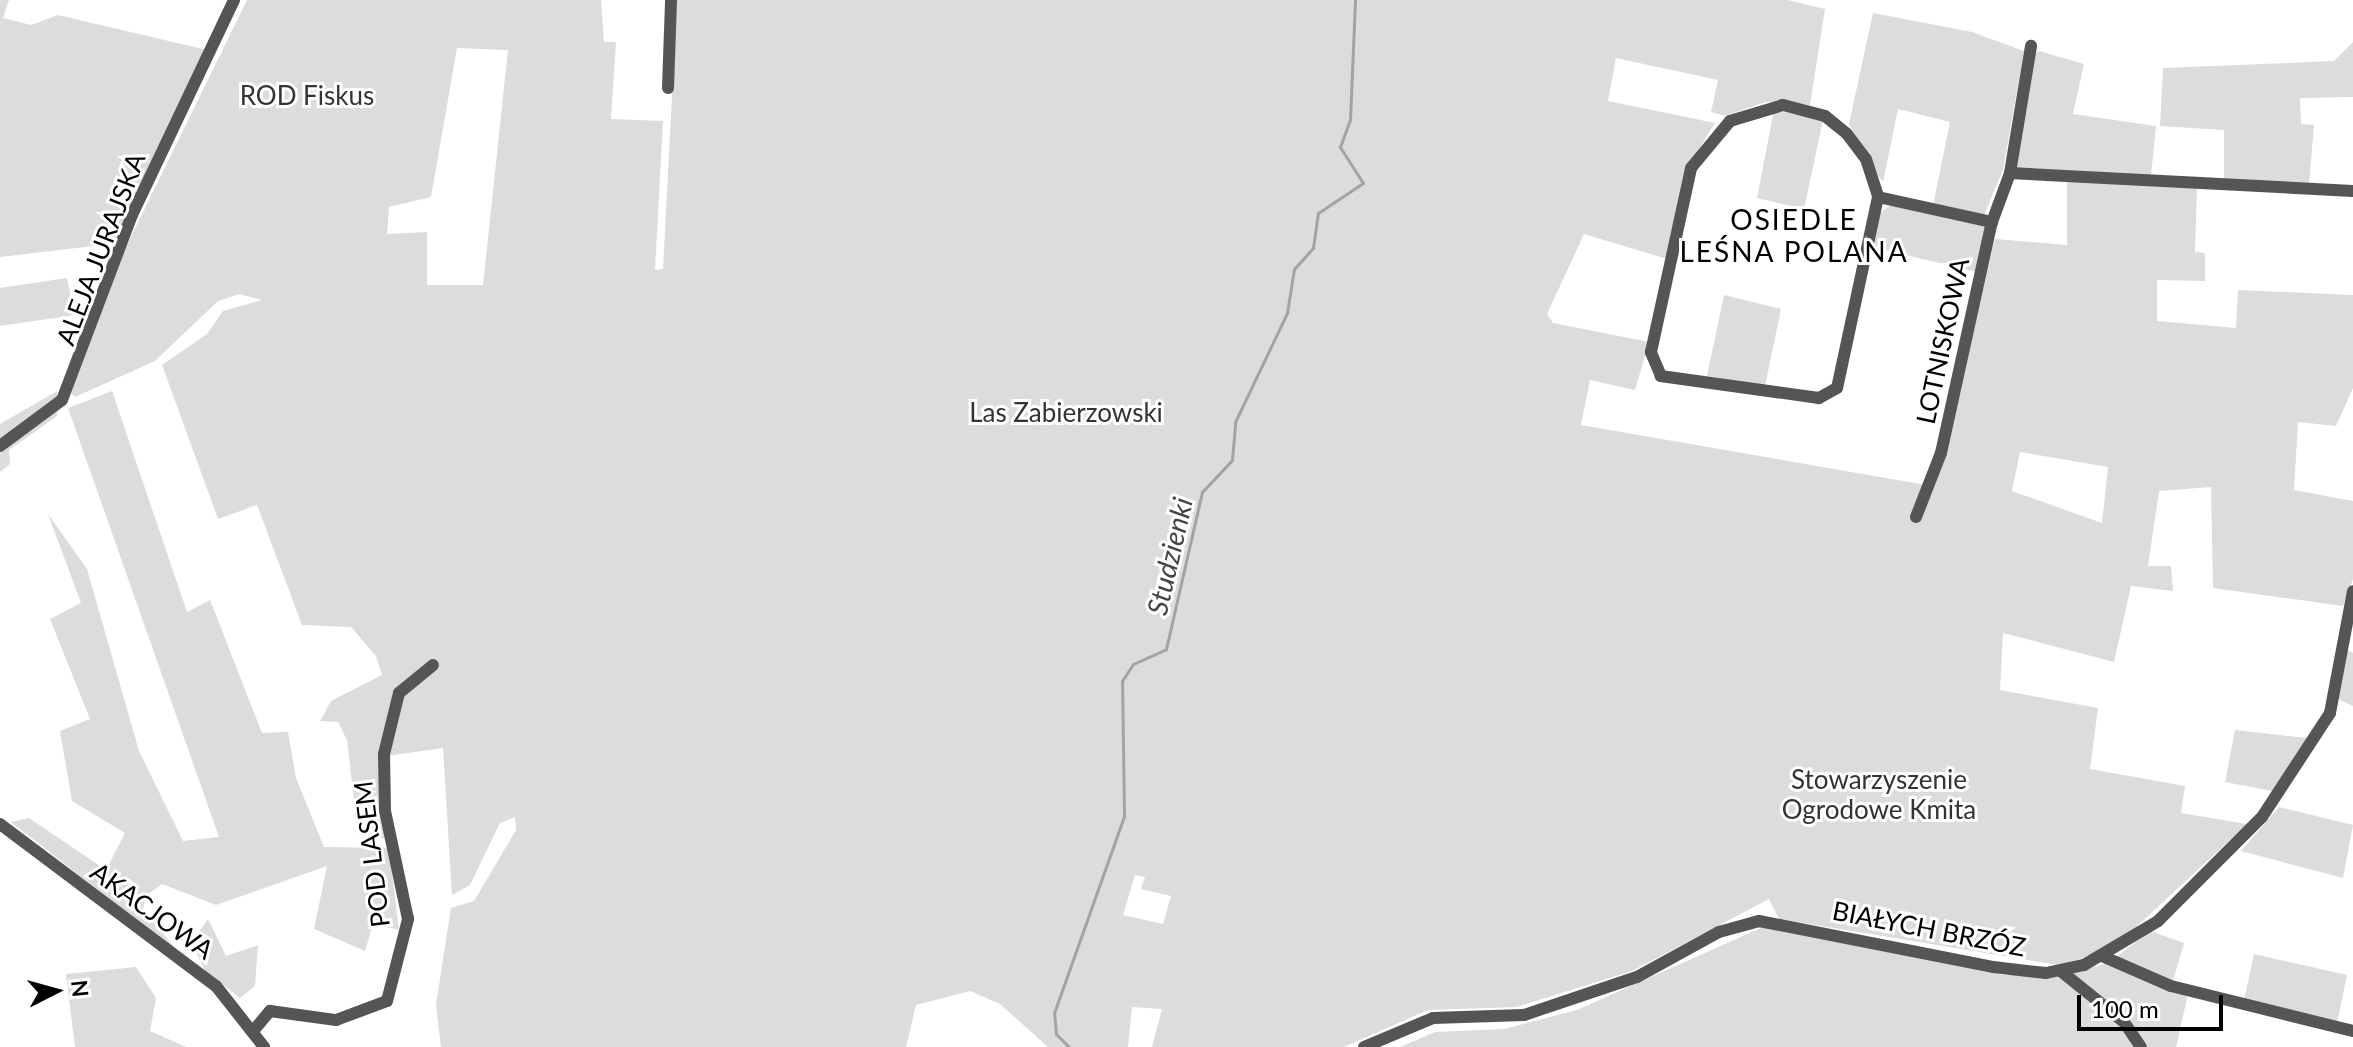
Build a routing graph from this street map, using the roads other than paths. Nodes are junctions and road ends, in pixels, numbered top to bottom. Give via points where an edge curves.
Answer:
1 (234, 0) edge
2 (671, 0) edge
3 (2031, 46) dead end
4 (668, 88) dead end
5 (2010, 173) junction
6 (2353, 191) edge
7 (1878, 197) junction
8 (1992, 222) junction
9 (0, 446) edge
10 (1916, 517) dead end
11 (2353, 591) edge
12 (433, 665) dead end
13 (0, 824) edge
14 (2102, 956) junction
15 (2062, 972) junction
16 (254, 1030) junction
17 (2353, 1031) edge
18 (264, 1047) edge
19 (1364, 1047) edge
20 (2141, 1047) edge

1 - 9 street, ALEJA JURAJSKA via 132,215 62,400
2 - 4 street
3 - 5 street, LOTNISKOWA
5 - 6 street
5 - 8 street, LOTNISKOWA
7 - 7 street via 1833,392 1815,397 1656,372 1651,352 1687,179 1721,128 1771,106 1825,116 1859,147
7 - 8 street
8 - 10 street, LOTNISKOWA via 1941,453
11 - 14 street, BIAŁYCH BRZÓZ via 2335,699 2318,737 2262,817 2201,885
12 - 16 street, POD LASEM via 399,693 386,744 385,811 408,919 387,1001 336,1020 270,1011
13 - 16 street, AKACJOWA via 216,986
14 - 15 street, BIAŁYCH BRZÓZ
14 - 17 street via 2171,986
15 - 19 street, BIAŁYCH BRZÓZ via 1993,967 1764,921 1719,932 1637,977 1524,1015 1433,1018
15 - 20 street via 2124,1022
16 - 18 street, AKACJOWA

